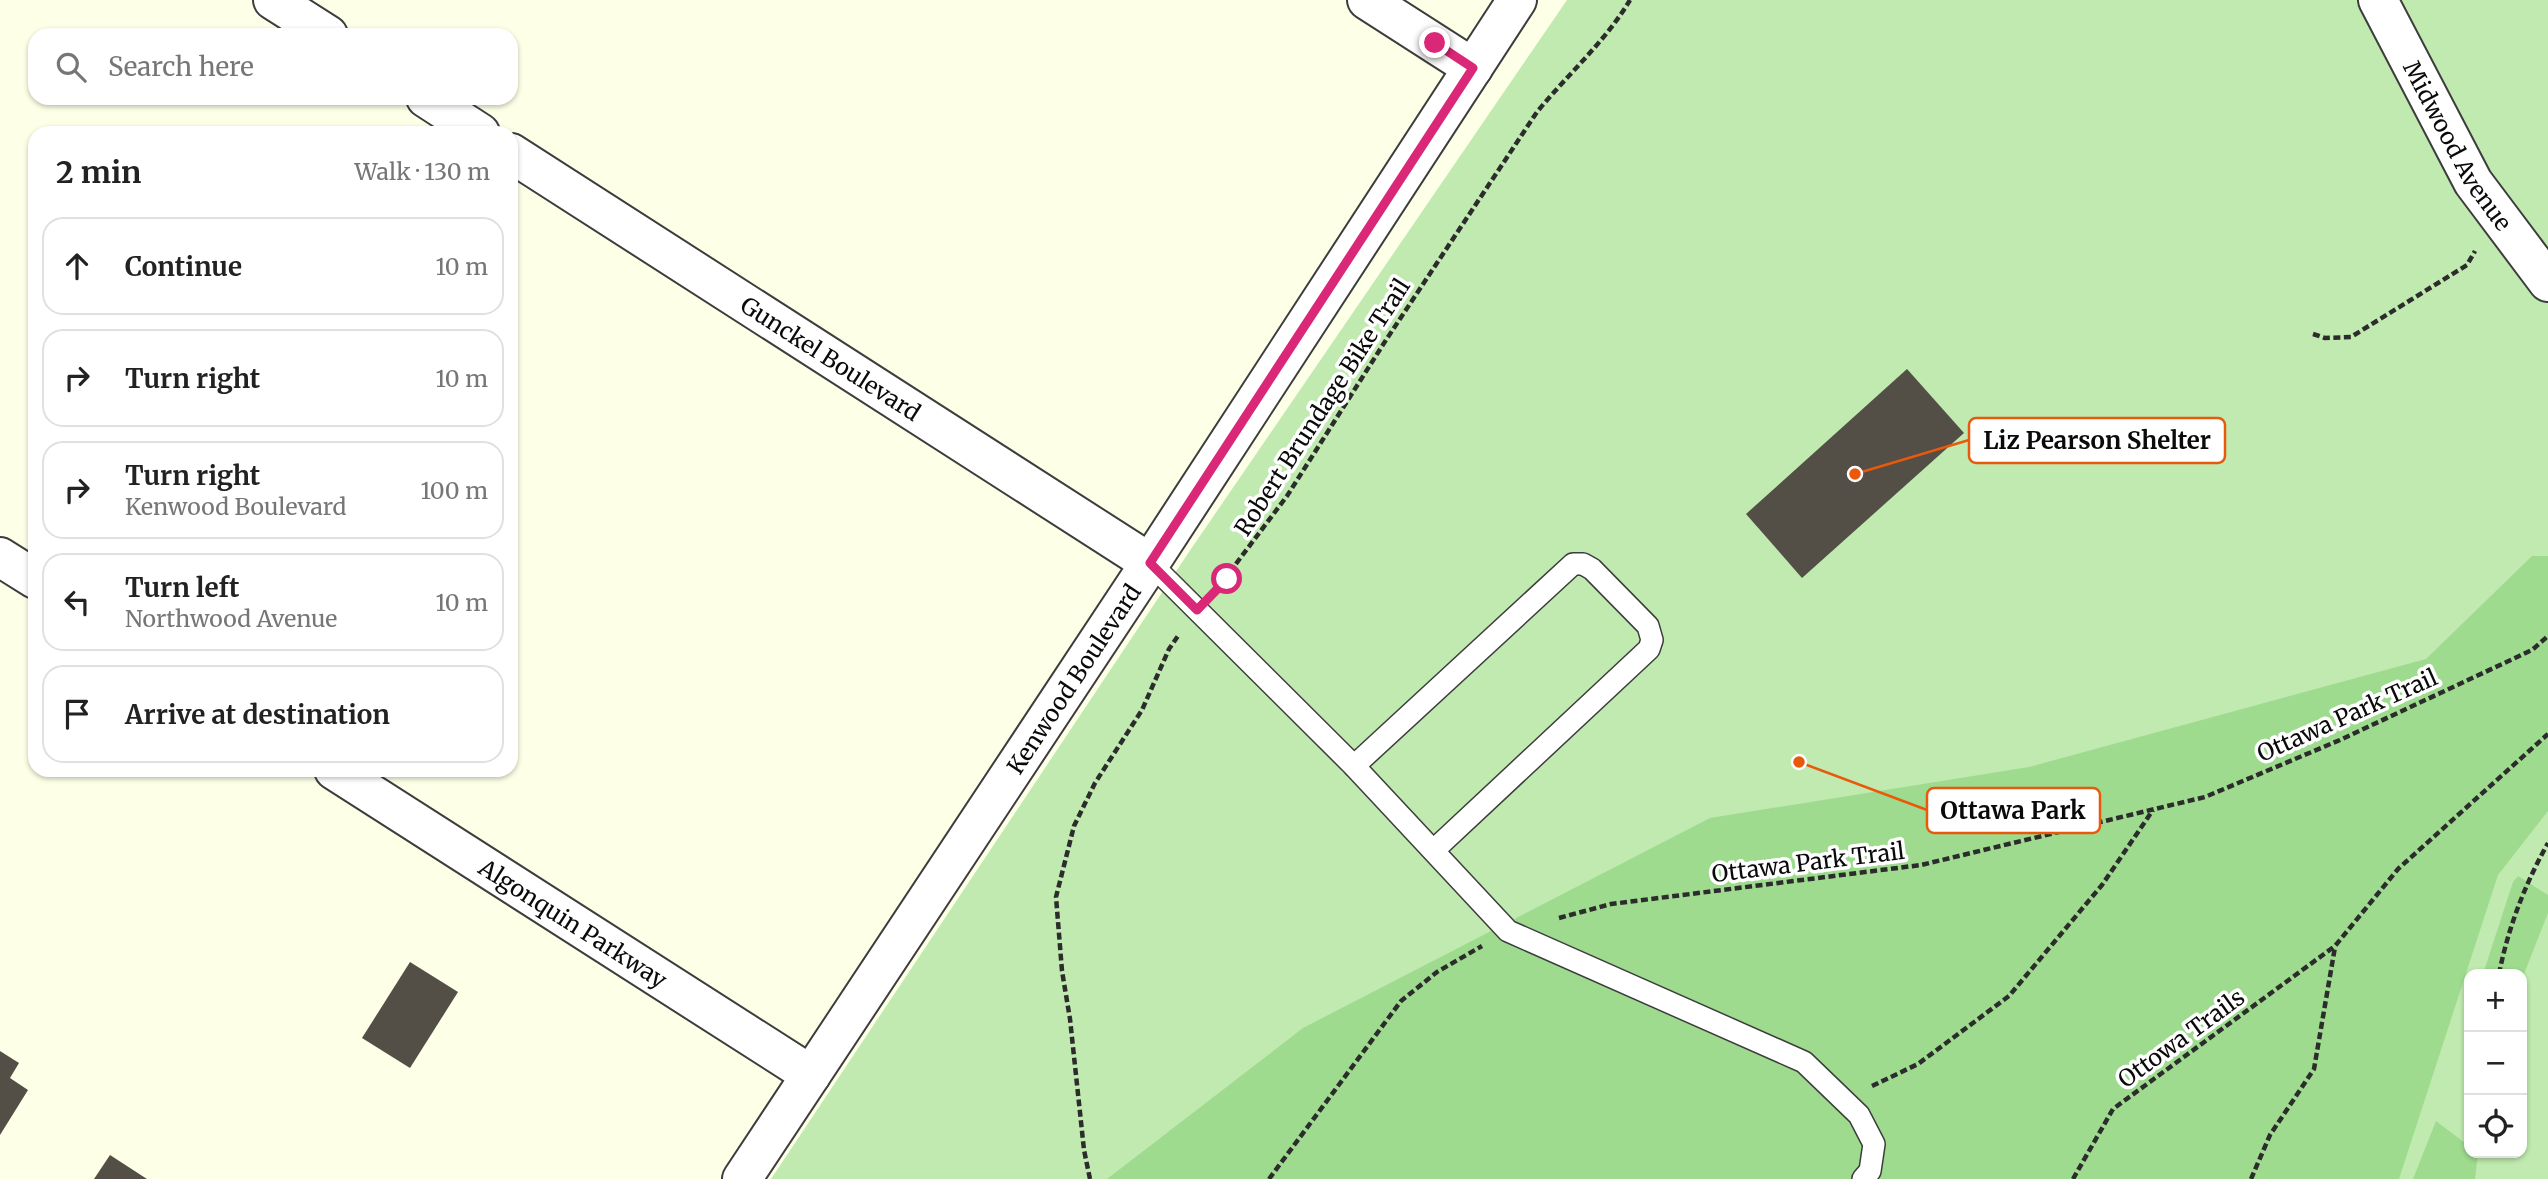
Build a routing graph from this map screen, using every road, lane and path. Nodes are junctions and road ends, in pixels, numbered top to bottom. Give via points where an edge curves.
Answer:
1 (273, 0) edge
2 (1367, 0) edge
3 (1517, 0) edge
4 (1630, 0) edge
5 (2378, 0) edge
6 (317, 28) edge
7 (1473, 68) junction
8 (437, 105) edge
9 (469, 126) edge
10 (518, 157) edge
11 (2496, 214) junction
12 (2548, 282) edge
13 (2313, 334) dead end
14 (0, 557) edge
15 (1150, 563) junction
16 (28, 575) edge
17 (1197, 610) junction
18 (2548, 636) edge
19 (2548, 734) edge
20 (1354, 766) junction
21 (345, 777) edge
22 (2153, 810) junction
23 (2548, 843) edge
24 (1434, 850) junction
25 (1508, 931) junction
26 (2335, 946) junction
27 (2500, 969) edge
28 (811, 1075) junction
29 (1843, 1100) junction
30 (741, 1179) edge
31 (1090, 1179) edge
32 (1269, 1179) edge
33 (1863, 1179) edge
34 (2073, 1179) edge
35 (2251, 1179) edge

1 - 6 street
2 - 7 street
3 - 7 street, Kenwood Boulevard
4 - 17 path, Robert Brundage Bike Trail via 1597,46 1537,112 1287,496 1227,579
5 - 11 street, Midwood Avenue via 2473,182
7 - 15 street, Kenwood Boulevard
8 - 9 street
10 - 15 street, Gunckel Boulevard
11 - 12 street, Midwood Avenue
11 - 13 path via 2467,265 2351,337
14 - 16 street
15 - 17 lane
15 - 28 street, Kenwood Boulevard
17 - 20 lane
17 - 31 path, Robert Brundage Bike Trail via 1168,649 1142,710 1095,783 1074,826 1056,897
18 - 22 path, Ottawa Park Trail via 2532,650 2340,740 2205,797
19 - 26 path, Ottowa Trails via 2399,869
20 - 24 lane
20 - 24 lane via 1573,564 1592,569 1648,626 1650,649
21 - 28 street, Algonquin Parkway
22 - 25 path, Ottawa Park Trail via 1921,865 1611,904
22 - 29 path via 2102,885 2009,996 1918,1064
23 - 27 path via 2524,894
24 - 25 lane
25 - 29 lane via 1804,1062
25 - 32 path, Ottawa Park Trail via 1437,972 1401,1001
26 - 34 path, Ottowa Trails via 2113,1109
26 - 35 path via 2314,1069 2270,1135
28 - 30 street, Kenwood Boulevard
29 - 33 lane via 1858,1115 1874,1144 1870,1171

